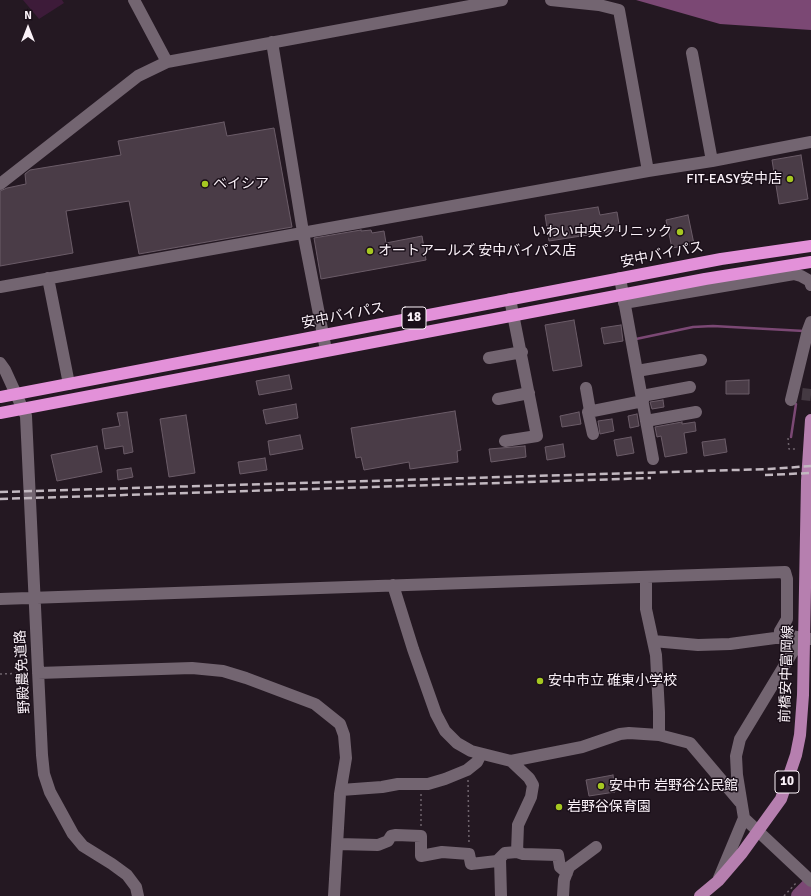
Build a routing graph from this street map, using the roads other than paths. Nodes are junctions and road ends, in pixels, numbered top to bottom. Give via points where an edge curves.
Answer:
1 (134, 0) edge
2 (502, 0) edge
3 (551, 0) edge
4 (272, 42) junction
5 (692, 53) dead end
6 (167, 62) junction
7 (811, 142) edge
8 (712, 162) junction
9 (648, 171) junction
10 (0, 184) edge
11 (303, 232) junction
12 (811, 246) edge
13 (811, 262) edge
14 (782, 271) junction
15 (48, 278) junction
16 (620, 278) junction
17 (811, 285) edge
18 (0, 287) edge
19 (510, 299) junction
20 (624, 299) junction
21 (514, 315) junction
22 (811, 322) edge
23 (323, 336) junction
24 (326, 350) junction
25 (522, 352) junction
26 (489, 358) dead end
27 (701, 360) dead end
28 (0, 363) edge
29 (637, 371) junction
30 (69, 384) junction
31 (690, 387) dead end
32 (586, 388) dead end
33 (529, 393) junction
34 (17, 394) junction
35 (795, 396) dead end
36 (0, 397) edge
37 (498, 399) dead end
38 (642, 399) junction
39 (24, 409) junction
40 (590, 411) junction
41 (696, 412) dead end
42 (0, 413) edge
43 (811, 420) edge
44 (646, 421) junction
45 (592, 434) dead end
46 (505, 441) dead end
47 (653, 459) dead end
48 (646, 577) junction
49 (393, 585) junction
50 (35, 598) junction
51 (0, 599) edge
52 (808, 625) edge
53 (779, 638) junction
54 (807, 639) edge
55 (653, 641) junction
56 (38, 673) junction
57 (659, 735) junction
58 (481, 754) junction
59 (511, 761) junction
60 (341, 790) junction
61 (740, 802) junction
62 (744, 818) junction
63 (759, 831) junction
64 (338, 844) junction
65 (596, 847) dead end
66 (507, 855) junction
67 (567, 873) junction
68 (808, 879) edge
69 (718, 881) junction
70 (138, 896) edge
71 (334, 896) edge
72 (501, 896) edge
73 (563, 896) edge
74 (700, 896) edge

1 - 6 street
2 - 4 street
3 - 9 street via 619,10
4 - 6 street
4 - 11 street
5 - 8 street
6 - 10 street via 138,76
7 - 8 street
8 - 9 street
9 - 11 street
11 - 15 street
11 - 23 street
12 - 16 highway, 安中バイパス / 18 via 721,259
13 - 14 highway, 18
14 - 17 street via 801,276 810,281
14 - 20 highway, 18 via 704,279
15 - 18 street
15 - 30 street
16 - 19 highway, 安中バイパス / 18
16 - 20 street
19 - 21 street
19 - 23 highway, 安中バイパス / 18
20 - 21 highway, 18
20 - 29 street
21 - 24 highway, 18
21 - 25 street
22 - 35 street
23 - 24 street
23 - 30 highway, 安中バイパス / 18
24 - 39 highway, 18
25 - 26 street
25 - 33 street
27 - 29 street
28 - 34 street, 野殿農免道路
29 - 38 street
30 - 34 highway, 安中バイパス / 18
31 - 38 street
32 - 40 street
33 - 37 street
33 - 46 street via 538,436
34 - 36 highway, 安中バイパス / 18
34 - 39 street, 野殿農免道路
38 - 40 street
38 - 44 street
39 - 42 highway, 18
39 - 50 street, 野殿農免道路
40 - 45 street via 588,412
41 - 44 street
43 - 52 main road, 前橋安中富岡線 / 10 via 804,452
44 - 47 street
48 - 49 street
48 - 53 street via 785,572 787,619
48 - 55 street via 646,609
49 - 50 street
49 - 58 street via 436,714 457,743
50 - 51 street
50 - 56 street, 野殿農免道路
52 - 54 main road, 前橋安中富岡線 / 10
53 - 54 street via 790,636
53 - 55 street via 730,644
54 - 61 street via 792,653 740,739 736,756
54 - 63 main road, 前橋安中富岡線 / 10 via 800,735 796,755 781,799
55 - 57 street via 656,655
56 - 60 street via 192,668 223,671 294,695 315,704 340,724 344,735 346,758
56 - 70 street, 野殿農免道路 via 42,755 44,774 50,792 73,834 84,846 127,875
57 - 59 street via 620,734 582,747
57 - 61 street via 690,743
58 - 59 street
58 - 60 street via 477,762 462,772 428,784 398,784
59 - 66 street via 533,785 531,797
60 - 64 street
61 - 62 street
62 - 63 street
62 - 69 street
63 - 68 street
63 - 69 main road, 前橋安中富岡線 / 10
64 - 66 street via 378,845 388,841 391,836 421,836 422,856 442,852 469,854 471,864 498,861
64 - 71 street
65 - 67 street via 569,867
66 - 67 street via 558,855 560,867
66 - 72 street
67 - 73 street
69 - 74 main road, 前橋安中富岡線 / 10

